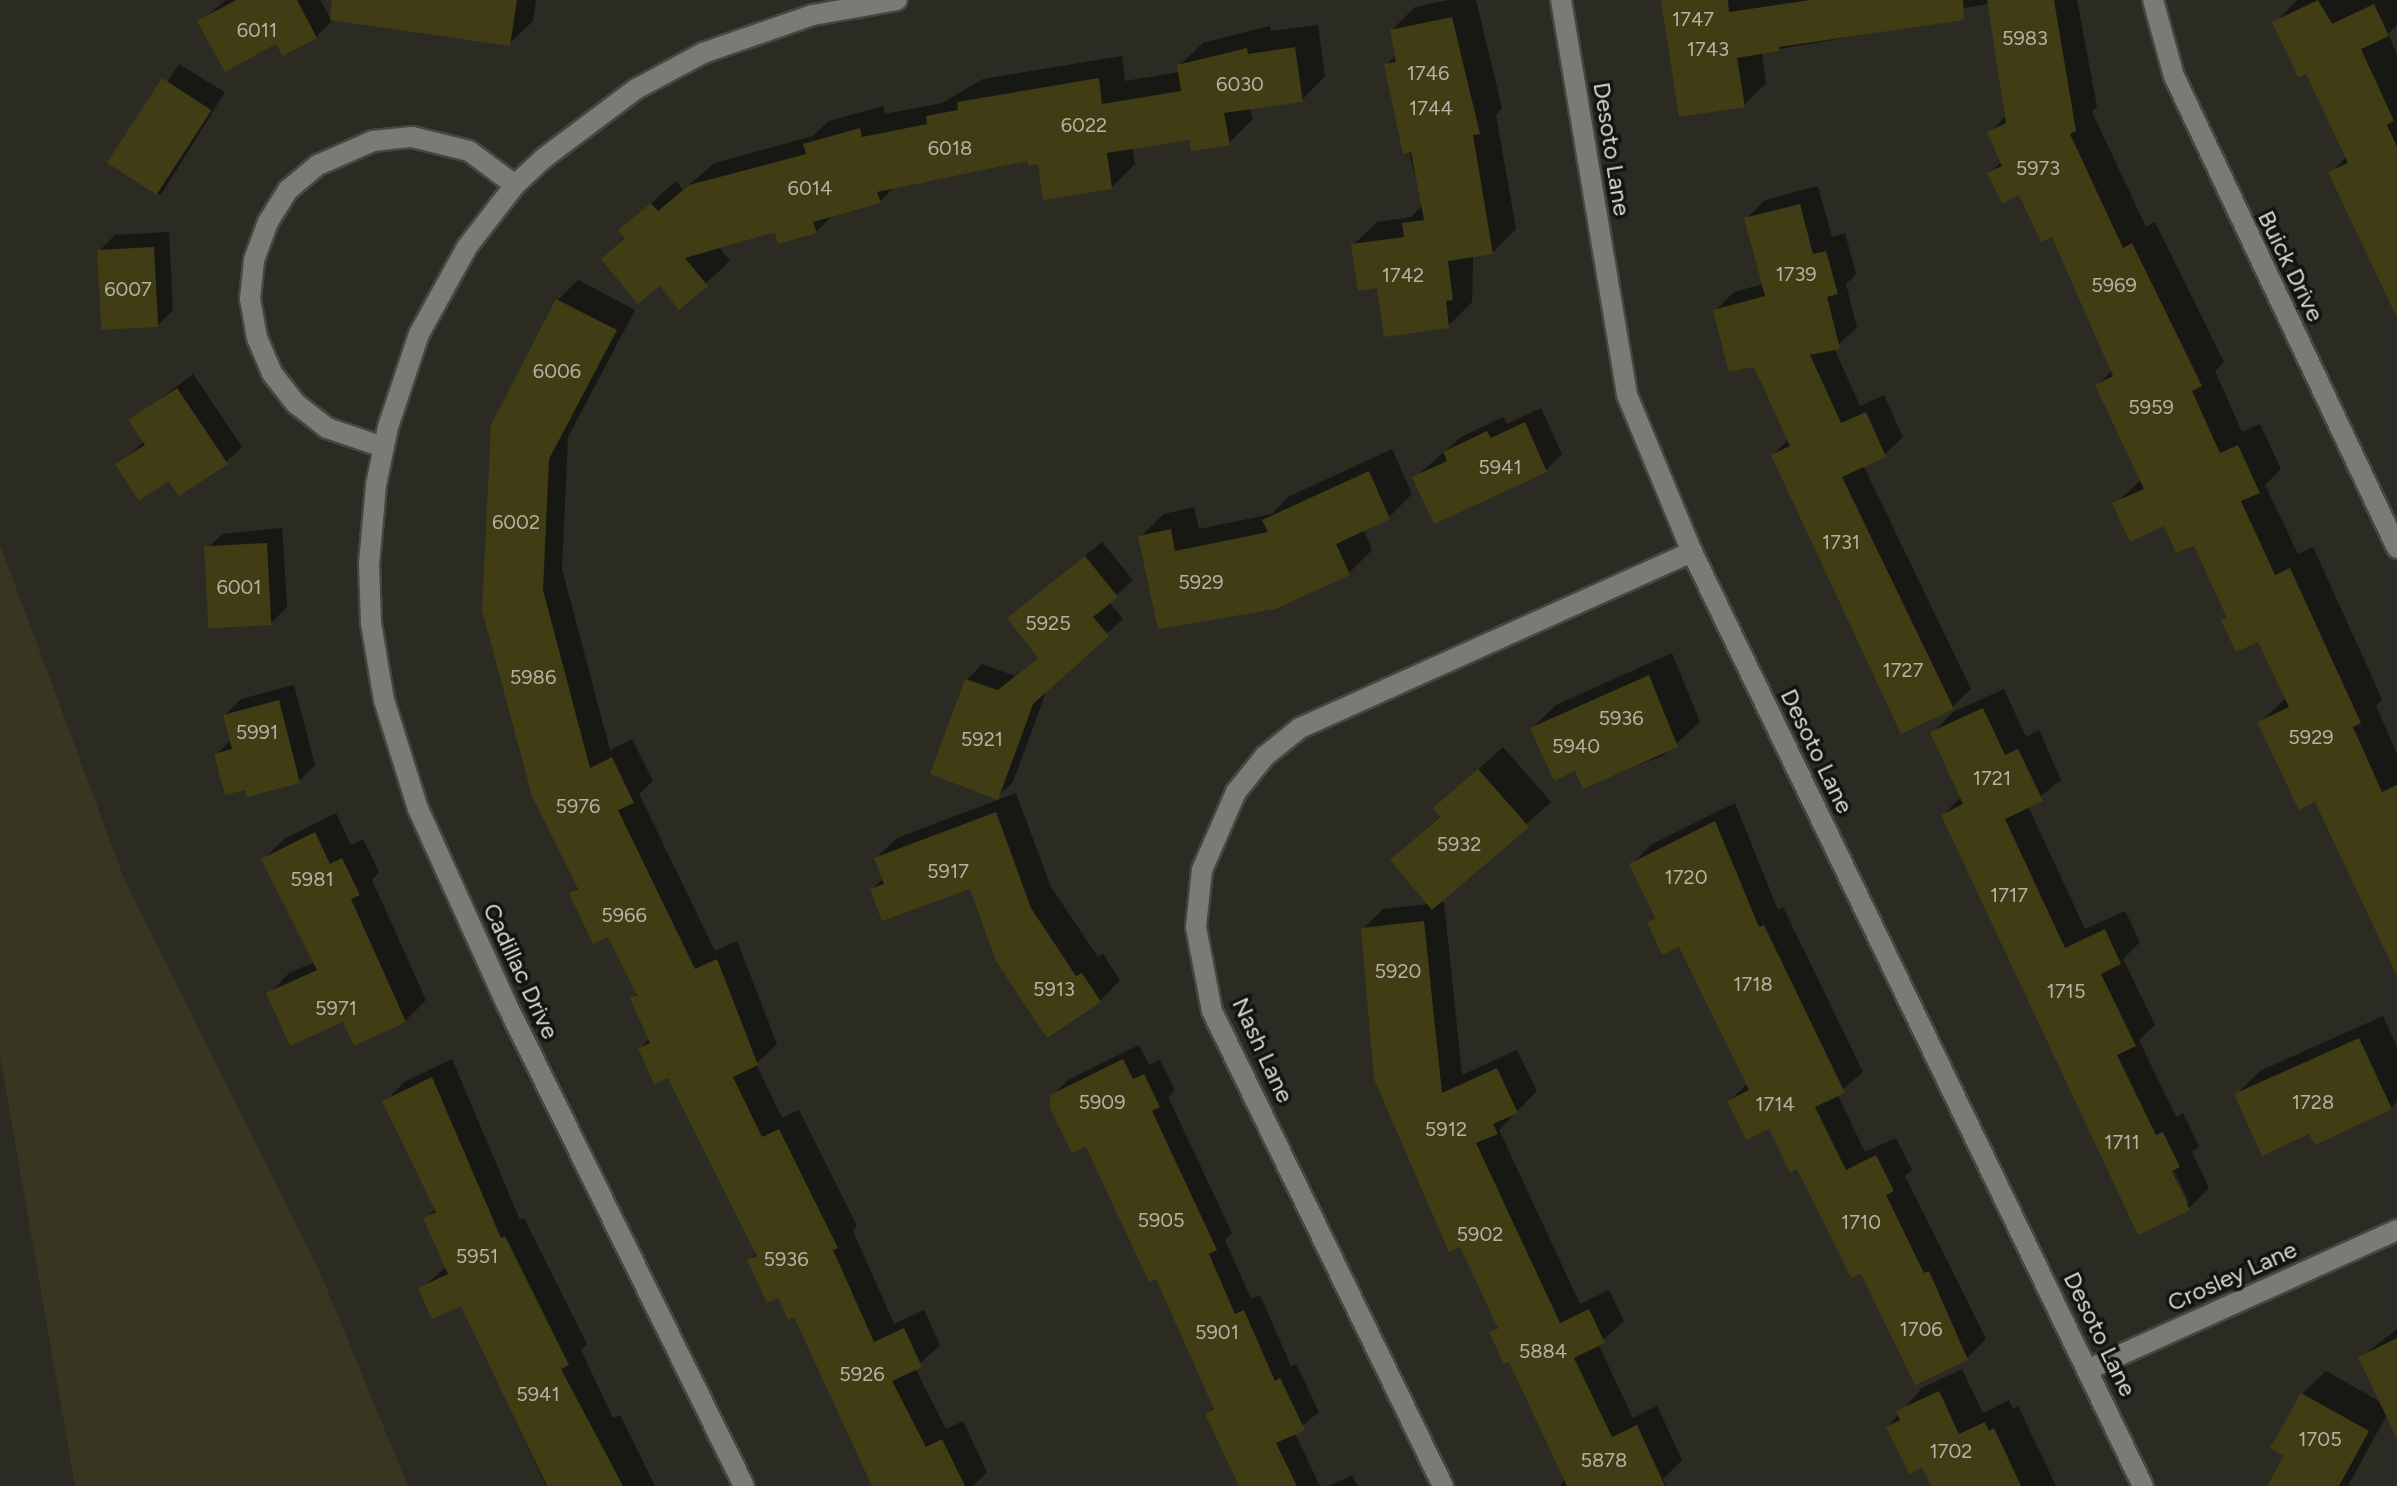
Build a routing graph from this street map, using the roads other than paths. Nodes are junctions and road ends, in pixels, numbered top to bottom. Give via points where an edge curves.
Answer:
1 (897, 0) edge
2 (1561, 0) edge
3 (2153, 0) edge
4 (515, 185) junction
5 (383, 447) junction
6 (2397, 548) edge
7 (1692, 552) junction
8 (2397, 1230) edge
9 (2089, 1369) junction
10 (744, 1486) edge
11 (1443, 1486) edge
12 (2143, 1486) edge

1 - 4 street, Cadillac Drive via 813,15 703,53 589,121
2 - 7 street, Desoto Lane via 1627,395
3 - 6 street, Buick Drive via 2174,76
4 - 5 street, Cadillac Drive via 467,247 419,334
4 - 5 street via 487,159 449,144 412,137 373,141 318,165 288,190 268,222 254,260 250,299 257,338 272,373 296,404 327,428
5 - 10 street, Cadillac Drive via 369,564 371,623 379,681 403,768 507,1005
7 - 9 street, Desoto Lane
7 - 11 street, Nash Lane via 1300,728 1265,756 1236,792 1202,870 1196,927 1212,1011
8 - 9 street, Crosley Lane
9 - 12 street, Desoto Lane

